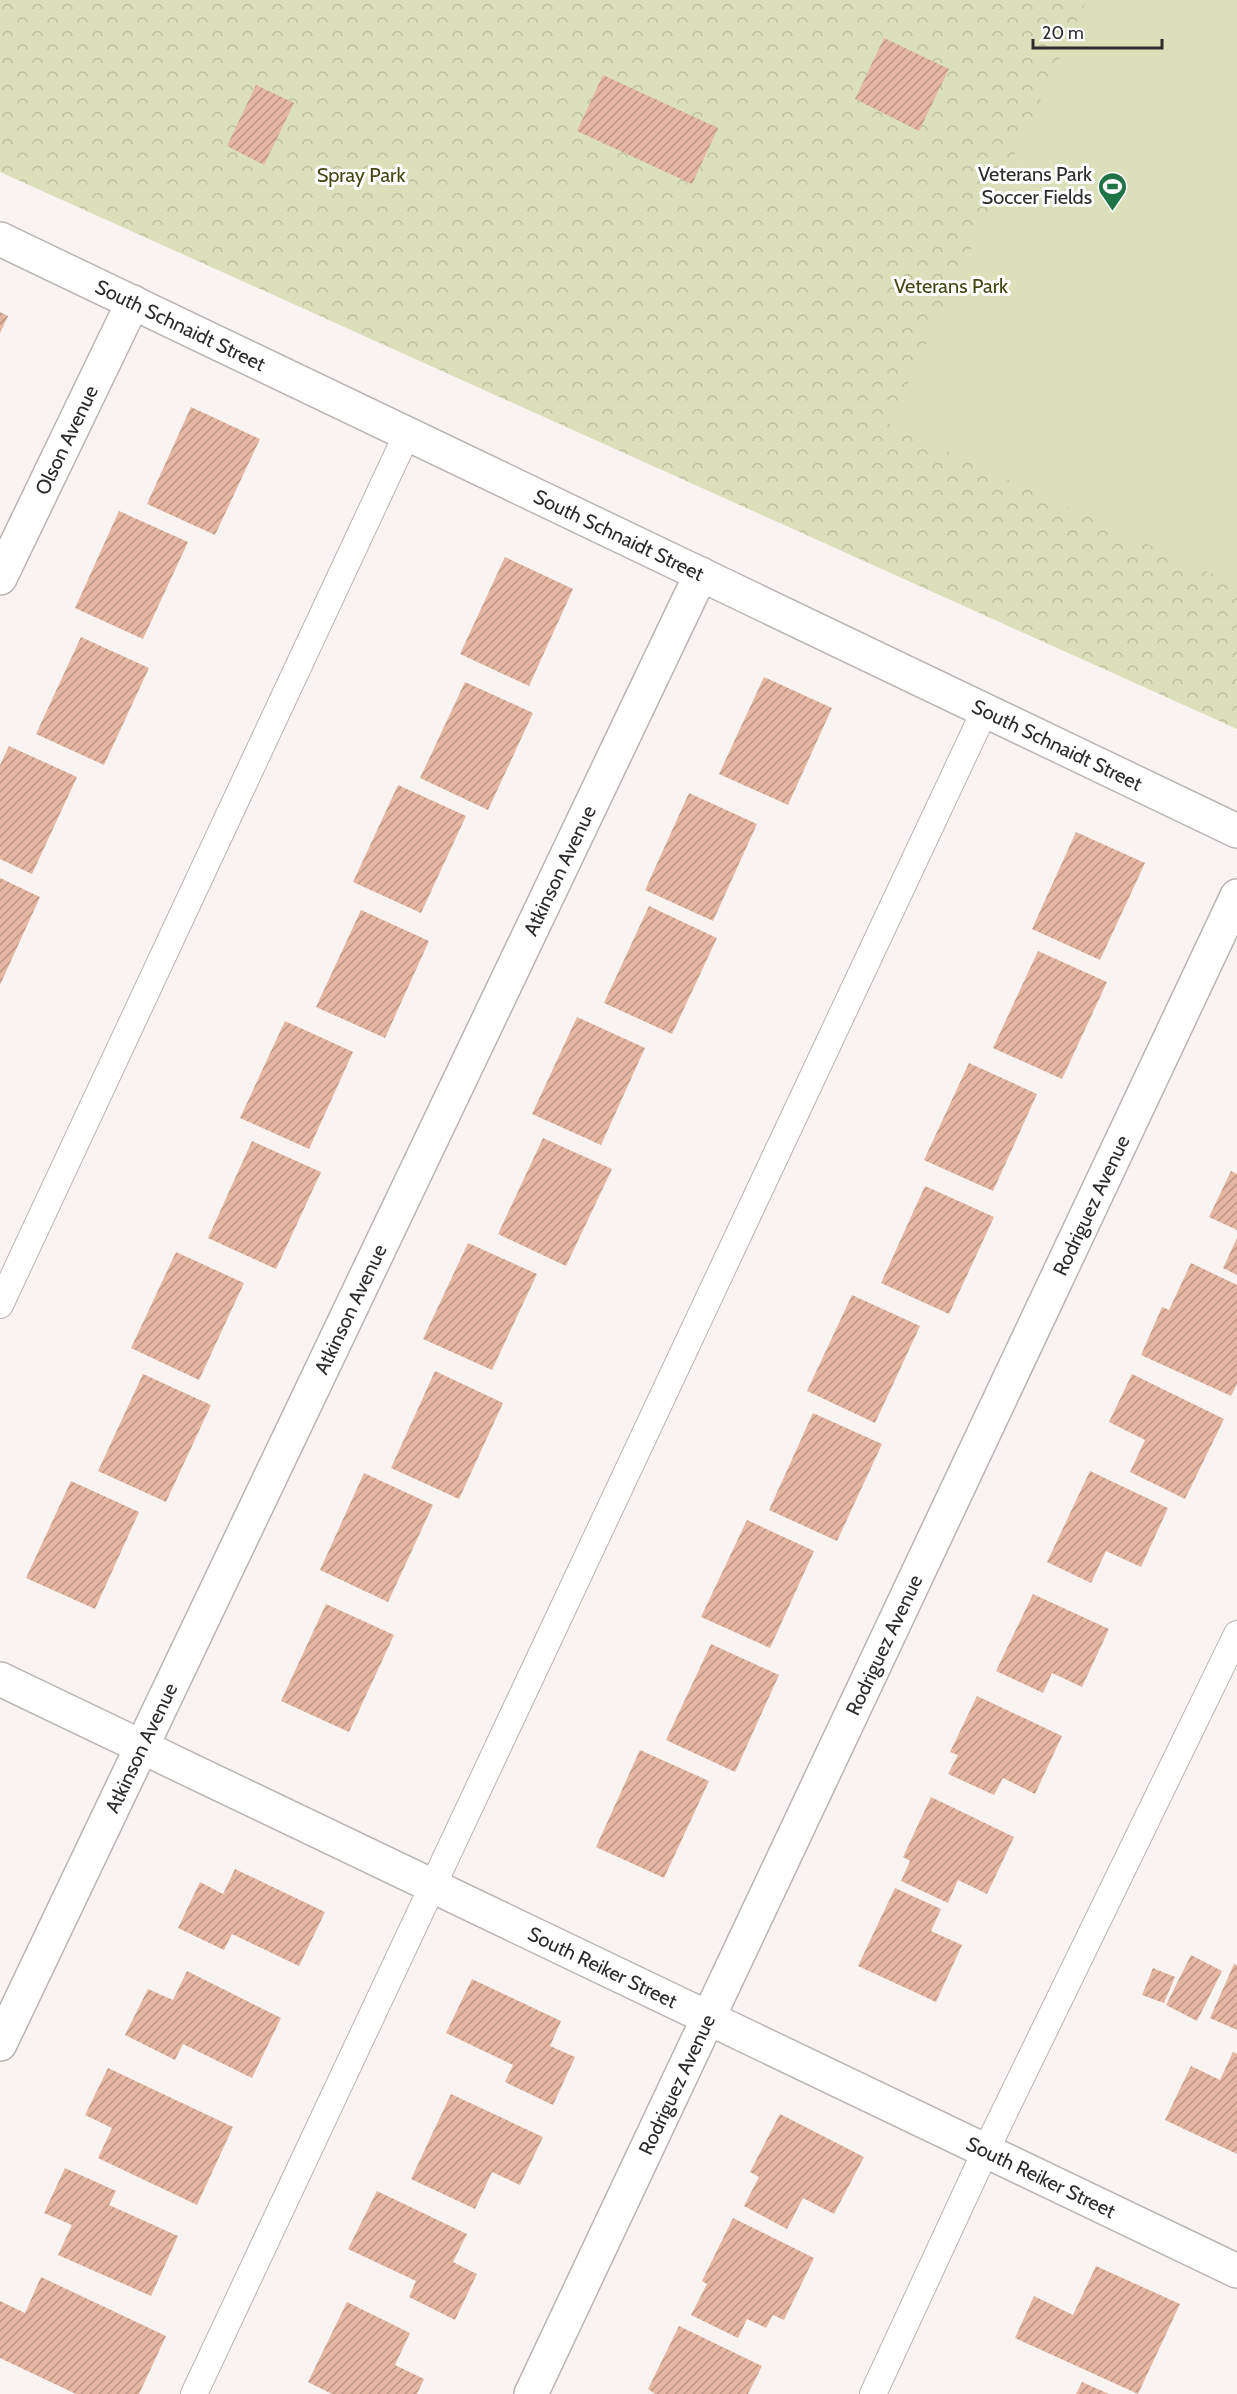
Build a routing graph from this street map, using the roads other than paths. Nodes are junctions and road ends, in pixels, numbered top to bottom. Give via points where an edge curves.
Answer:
1 (0, 239) edge
2 (133, 302) junction
3 (407, 434) junction
4 (701, 574) junction
5 (0, 579) edge
6 (985, 710) junction
7 (1237, 831) edge
8 (1237, 896) edge
9 (0, 1305) edge
10 (1237, 1634) edge
11 (0, 1678) edge
12 (140, 1746) junction
13 (433, 1886) junction
14 (708, 2018) junction
15 (0, 2044) edge
16 (986, 2150) junction
17 (1237, 2271) edge
18 (194, 2394) edge
19 (531, 2394) edge
20 (873, 2394) edge

1 - 2 street, South Schnaidt Street
2 - 3 street, South Schnaidt Street
2 - 5 street, Olson Avenue
3 - 4 street, South Schnaidt Street
3 - 9 lane
4 - 6 street, South Schnaidt Street
4 - 12 street, Atkinson Avenue
6 - 7 street, South Schnaidt Street
6 - 13 lane
8 - 14 street, Rodriguez Avenue
10 - 16 lane
11 - 12 street, South Reiker Street
12 - 13 street, South Reiker Street
12 - 15 street, Atkinson Avenue
13 - 14 street, South Reiker Street
13 - 18 lane
14 - 16 street, South Reiker Street
14 - 19 street, Rodriguez Avenue
16 - 17 street, South Reiker Street
16 - 20 lane

